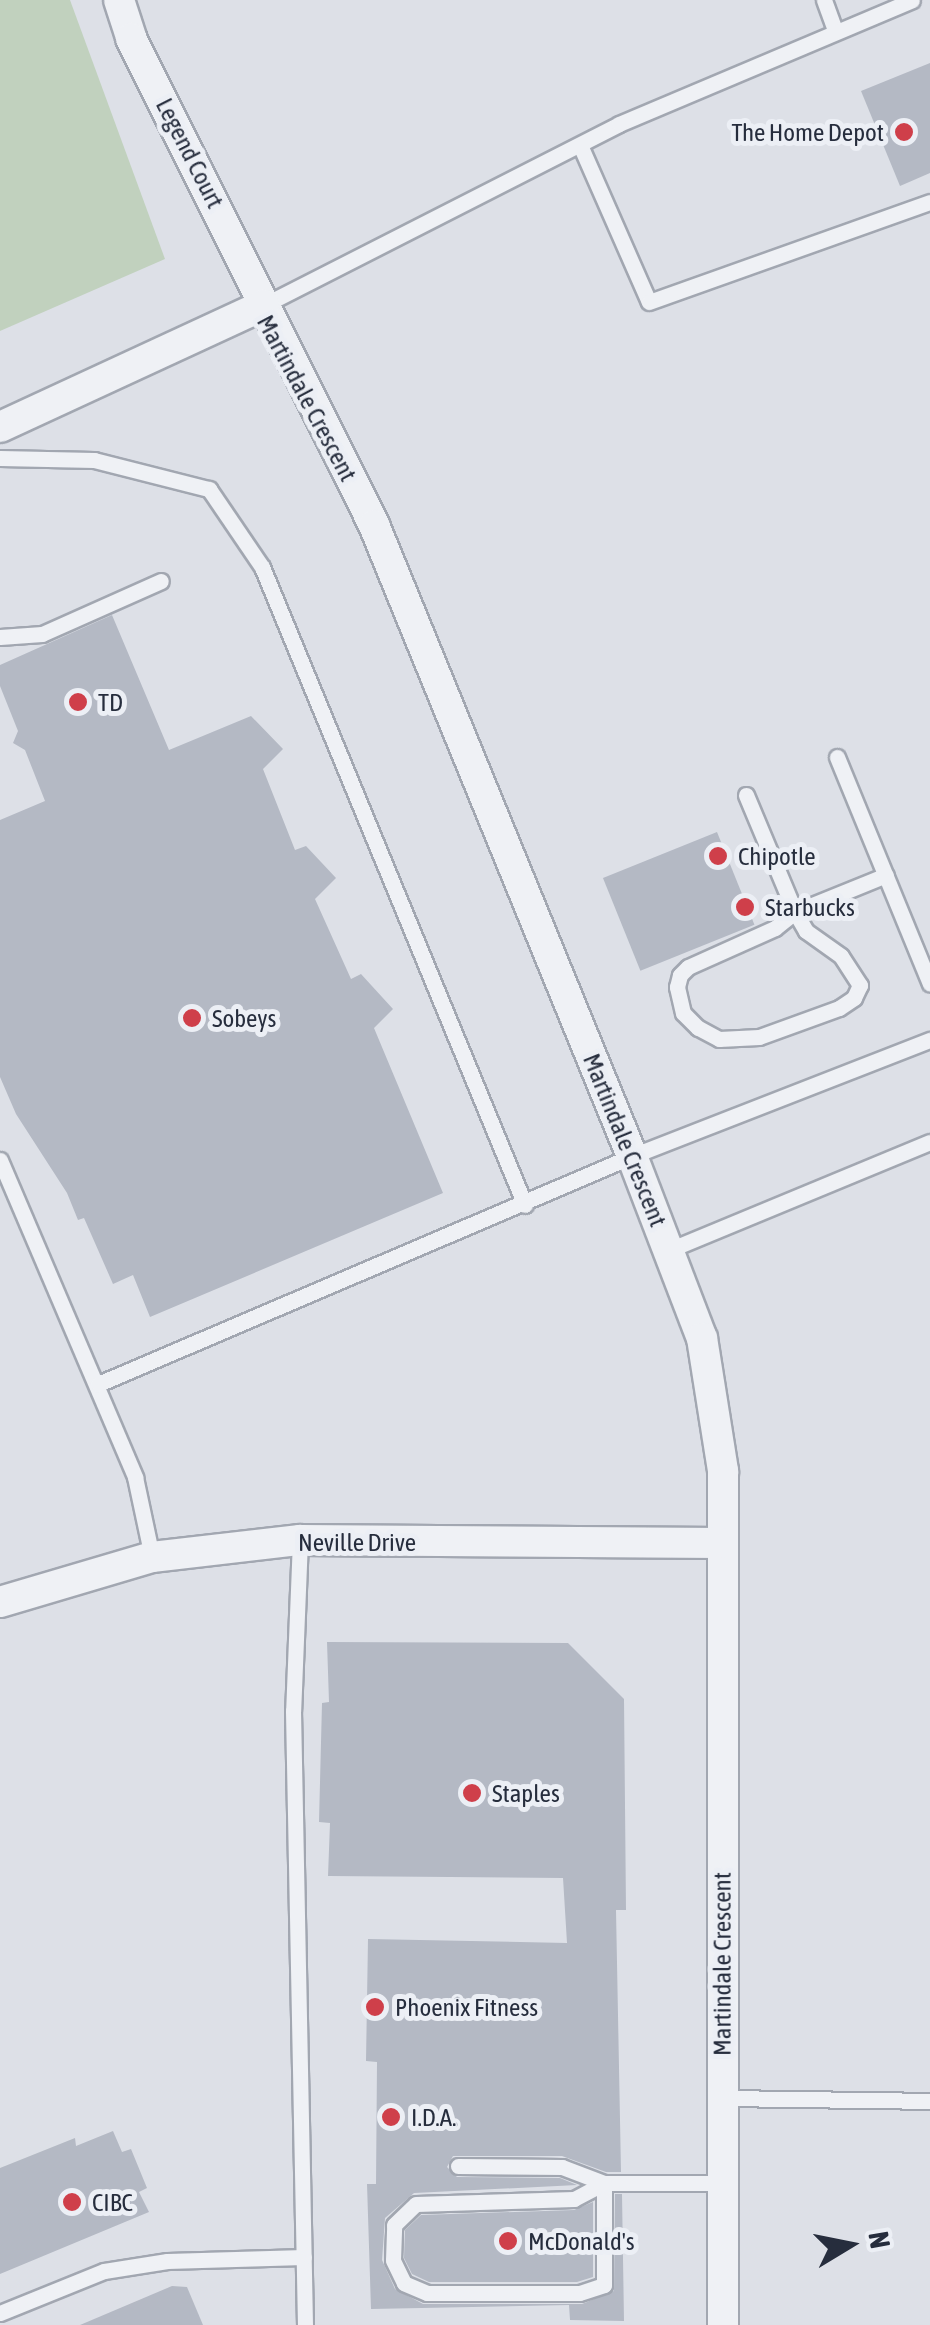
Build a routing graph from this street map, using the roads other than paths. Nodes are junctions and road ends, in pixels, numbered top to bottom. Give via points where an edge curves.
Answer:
1 (119, 0) edge
2 (824, 0) edge
3 (912, 0) edge
4 (835, 31) junction
5 (580, 145) junction
6 (930, 202) edge
7 (264, 305) junction
8 (0, 428) edge
9 (0, 458) edge
10 (161, 581) dead end
11 (0, 637) edge
12 (837, 756) dead end
13 (746, 795) dead end
14 (886, 875) junction
15 (795, 912) junction
16 (930, 984) edge
17 (930, 1040) edge
18 (930, 1142) edge
19 (632, 1156) junction
20 (0, 1160) edge
21 (525, 1205) junction
22 (669, 1250) junction
23 (98, 1384) junction
24 (300, 1540) junction
25 (721, 1543) junction
26 (152, 1557) junction
27 (0, 1602) edge
28 (722, 2098) junction
29 (930, 2101) edge
30 (458, 2166) dead end
31 (604, 2183) junction
32 (722, 2183) junction
33 (304, 2257) junction
34 (0, 2313) edge
35 (305, 2325) edge
36 (722, 2325) edge

1 - 7 street, Legend Court via 131,38
2 - 4 lane
3 - 4 lane
4 - 5 lane
5 - 6 lane via 649,302
5 - 7 lane
7 - 8 street, Martindale Crescent
7 - 19 street, Martindale Crescent via 374,526
9 - 21 lane via 94,460 209,490 262,567
10 - 11 lane via 42,634
12 - 14 lane
13 - 15 lane
14 - 15 lane
14 - 16 lane
15 - 15 lane via 776,928 680,974 683,1013 708,1034 737,1042 854,998 860,985 841,956 818,944
17 - 19 lane
18 - 22 lane
19 - 21 lane
19 - 22 street, Martindale Crescent
20 - 23 lane
21 - 23 lane
22 - 25 street, Martindale Crescent via 705,1358 723,1471
23 - 26 lane via 135,1477
24 - 25 street, Neville Drive
24 - 26 street, Neville Drive
24 - 33 lane via 293,1711
25 - 28 street, Martindale Crescent
26 - 27 street, Neville Drive
28 - 29 lane
28 - 32 street, Martindale Crescent
30 - 31 lane via 562,2167
31 - 31 lane via 574,2200 416,2204 394,2225 393,2260 404,2283 427,2293 580,2294 604,2284
31 - 32 lane
32 - 36 street, Martindale Crescent
33 - 34 lane via 167,2261 104,2271
33 - 35 lane

